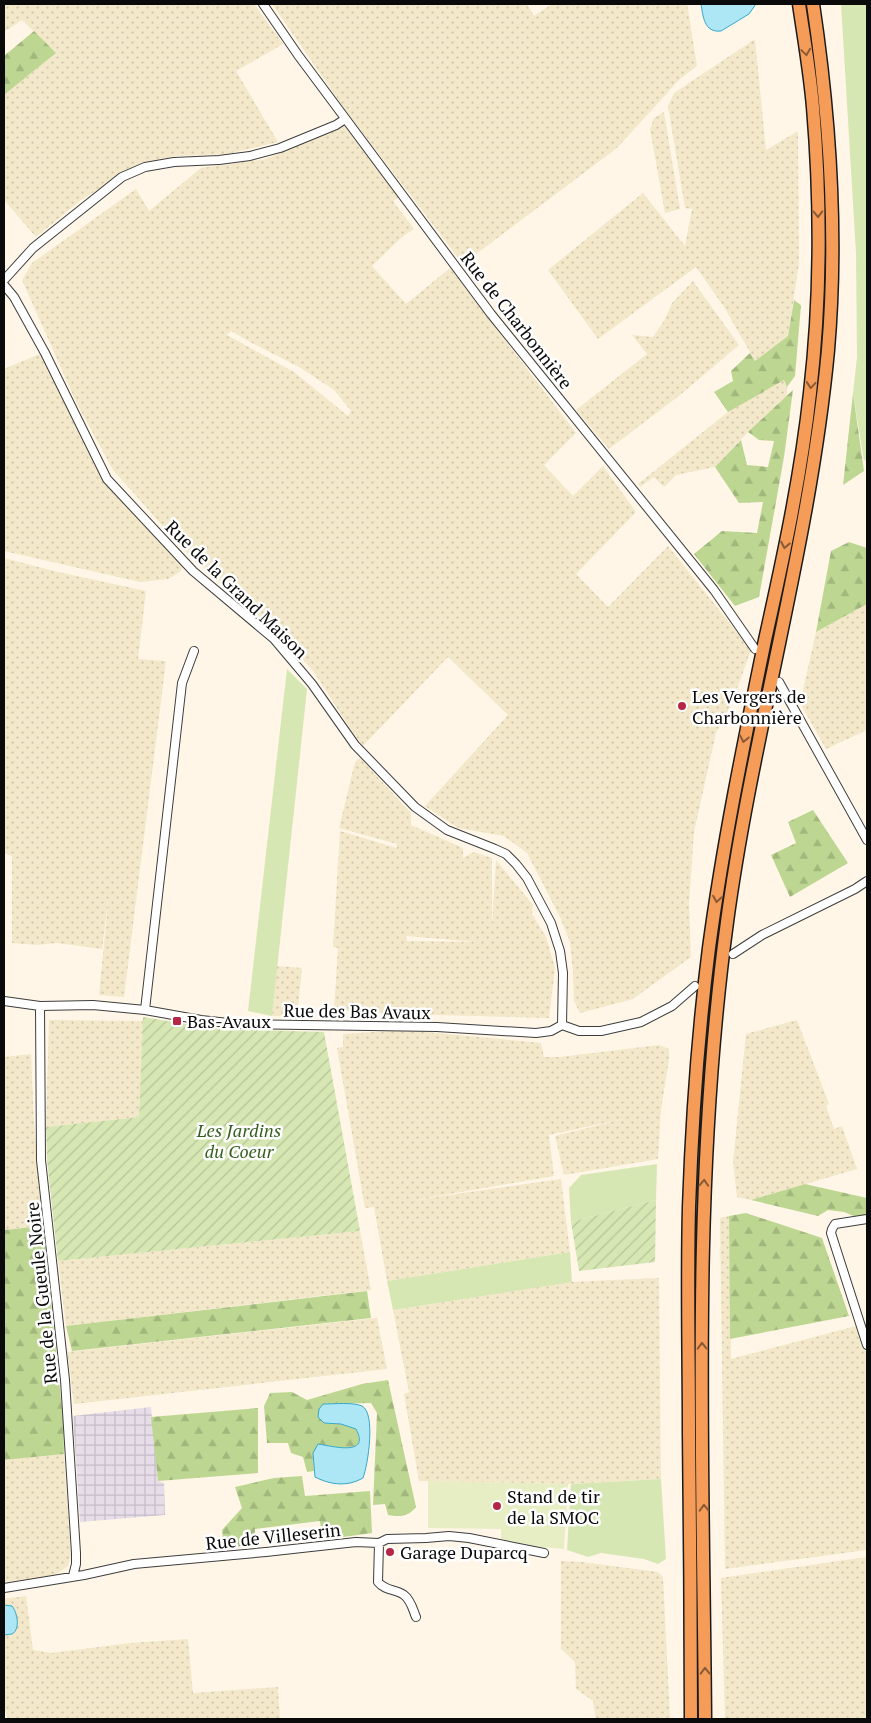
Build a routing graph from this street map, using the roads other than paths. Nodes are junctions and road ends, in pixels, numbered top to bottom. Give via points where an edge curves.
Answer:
1 (263, 4) edge
2 (799, 4) edge
3 (813, 4) edge
4 (345, 119) junction
5 (4, 280) edge
6 (4, 286) edge
7 (755, 649) dead end
8 (194, 651) dead end
9 (779, 682) dead end
10 (867, 840) edge
11 (867, 881) edge
12 (732, 954) dead end
13 (695, 986) dead end
14 (4, 1001) edge
15 (40, 1006) junction
16 (145, 1010) junction
17 (562, 1025) junction
18 (867, 1219) edge
19 (867, 1345) edge
20 (379, 1543) junction
21 (544, 1553) dead end
22 (73, 1576) junction
23 (4, 1588) edge
24 (416, 1617) dead end
25 (691, 1719) edge
26 (705, 1719) edge

1 - 4 street, Rue de Charbonnière
2 -> 25 highway via 813,104 818,183 816,337 801,459 722,864 698,1055 689,1206
26 -> 3 highway via 702,1310 709,1090 727,922 740,838 814,462 830,318 830,166
4 - 5 street via 265,152 145,167 122,177 33,248
4 - 7 street, Rue de Charbonnière via 491,314 714,590
6 - 17 street, Rue de la Grand Maison via 14,297 45,353 107,479 193,571 274,639 312,684 355,745 415,807 447,830 496,849 516,864 551,924 560,951
8 - 16 street via 182,683
9 - 10 street
11 - 12 street
13 - 17 street via 672,1006 640,1022 602,1031 579,1031
14 - 15 street, Rue des Bas Avaux
15 - 16 street, Rue des Bas Avaux via 93,1005
15 - 22 street, Rue de la Gueule Noire via 41,1160 65,1380 76,1552
16 - 17 street, Rue des Bas Avaux via 238,1024 536,1032 551,1031
18 - 19 street via 835,1224 831,1233
20 - 21 street, Rue de Villeserin via 387,1539 449,1536
20 - 22 street, Rue de Villeserin via 356,1542 141,1563
20 - 24 street via 378,1582 407,1598
22 - 23 street, Rue de Villeserin

